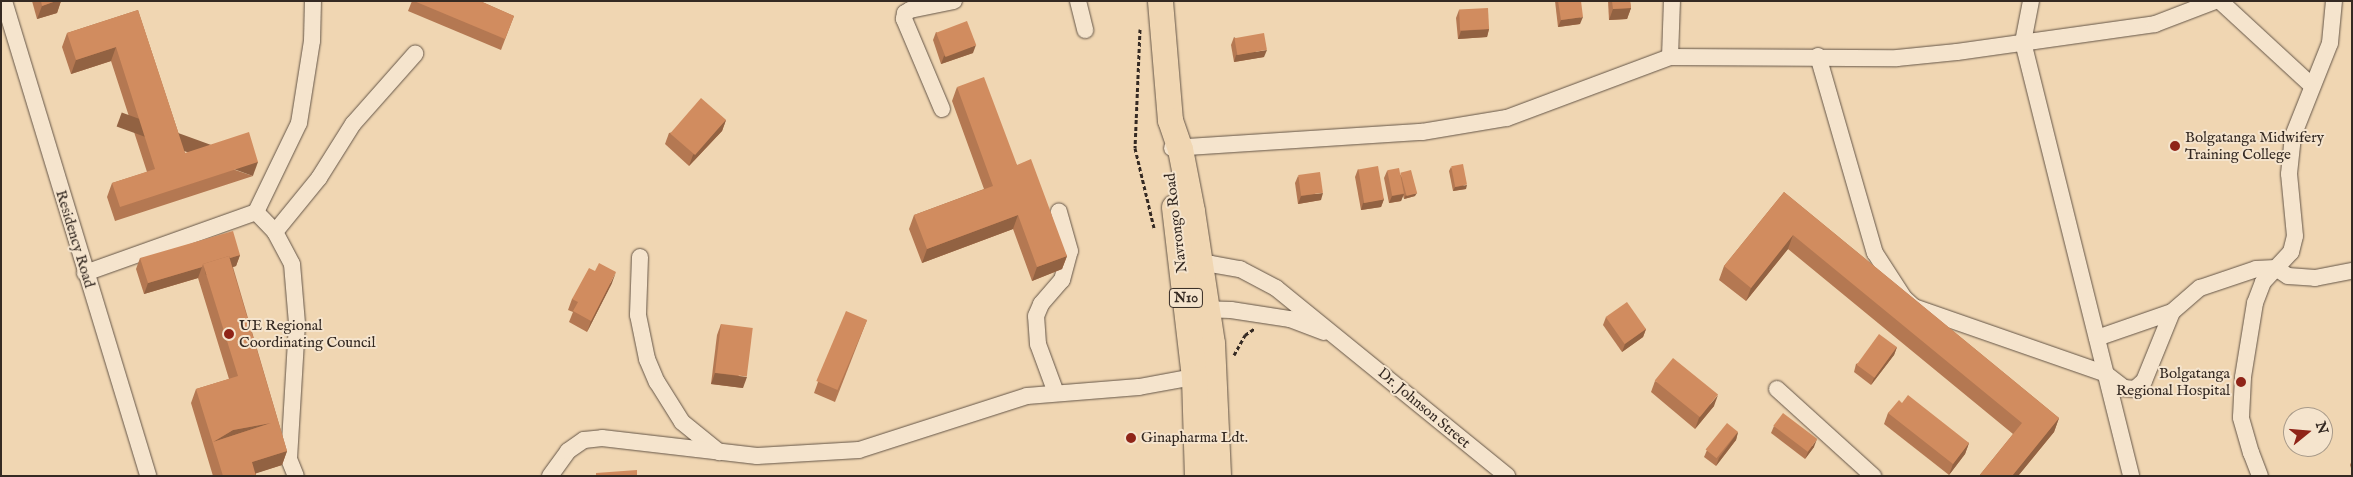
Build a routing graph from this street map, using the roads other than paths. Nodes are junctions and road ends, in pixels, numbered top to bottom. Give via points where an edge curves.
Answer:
1 (4, 1) edge
2 (314, 1) edge
3 (954, 1) edge
4 (1078, 1) edge
5 (1160, 1) edge
6 (1672, 1) edge
7 (2031, 1) edge
8 (2215, 1) edge
9 (2220, 1) edge
10 (2334, 1) edge
11 (1085, 30) dead end
12 (2023, 42) junction
13 (414, 54) dead end
14 (1818, 56) junction
15 (1670, 57) junction
16 (2312, 86) junction
17 (942, 109) dead end
18 (1174, 148) junction
19 (256, 212) junction
20 (1059, 212) dead end
21 (275, 232) junction
22 (640, 257) dead end
23 (1191, 266) junction
24 (2276, 268) junction
25 (2352, 271) edge
26 (85, 273) junction
27 (1197, 309) junction
28 (2172, 312) junction
29 (2097, 338) junction
30 (1342, 340) junction
31 (2106, 374) junction
32 (1194, 377) junction
33 (1777, 389) dead end
34 (1056, 392) junction
35 (720, 452) junction
36 (148, 476) edge
37 (296, 476) edge
38 (550, 476) edge
39 (1197, 476) edge
40 (1218, 476) edge
41 (1506, 476) edge
42 (1873, 476) edge
43 (2131, 476) edge
44 (2260, 476) edge

1 - 26 street, Residency Road
2 - 19 street via 312,41 299,123
3 - 17 street via 910,10 904,19
4 - 11 street
5 - 18 highway, Navrongo Road / N10
6 - 15 street
7 - 12 street
8 - 12 street via 2154,24
9 - 16 street
10 - 16 street via 2330,43
12 - 14 street via 1896,58
12 - 29 street
13 - 21 street via 353,124 320,178
14 - 15 street
14 - 31 street via 1875,253 1904,298 1914,307
15 - 18 street via 1507,118 1422,132
16 - 24 street via 2293,136 2289,174 2295,236 2291,252
18 - 23 highway, Navrongo Road / N10
19 - 21 street
19 - 26 street
20 - 34 street via 1070,251 1062,280 1040,304 1036,316 1038,344
21 - 37 street via 292,264 297,324 289,459
22 - 35 street via 638,315 647,359 656,382 682,422
23 - 27 highway, Navrongo Road / N10
23 - 30 street, Dr. Johnson Street via 1211,264 1240,269 1276,288
24 - 25 street via 2288,276 2315,278
24 - 28 street via 2256,269 2200,288
24 - 44 street via 2263,282 2255,303 2243,377 2241,417
26 - 36 street, Residency Road
27 - 30 street, Dr. Johnson Street via 1269,321 1290,319
27 - 32 highway, Navrongo Road / N10
27 - 40 highway, Navrongo Road / N10 via 1215,376
28 - 29 street
28 - 31 street via 2144,382 2135,389 2124,388
29 - 31 street
30 - 41 street, Dr. Johnson Street
31 - 43 street
32 - 34 street via 1139,387
32 - 39 highway, Navrongo Road / N10
33 - 42 street
34 - 35 street via 1027,396 859,450 757,456
35 - 38 street via 602,438 584,440 568,451

